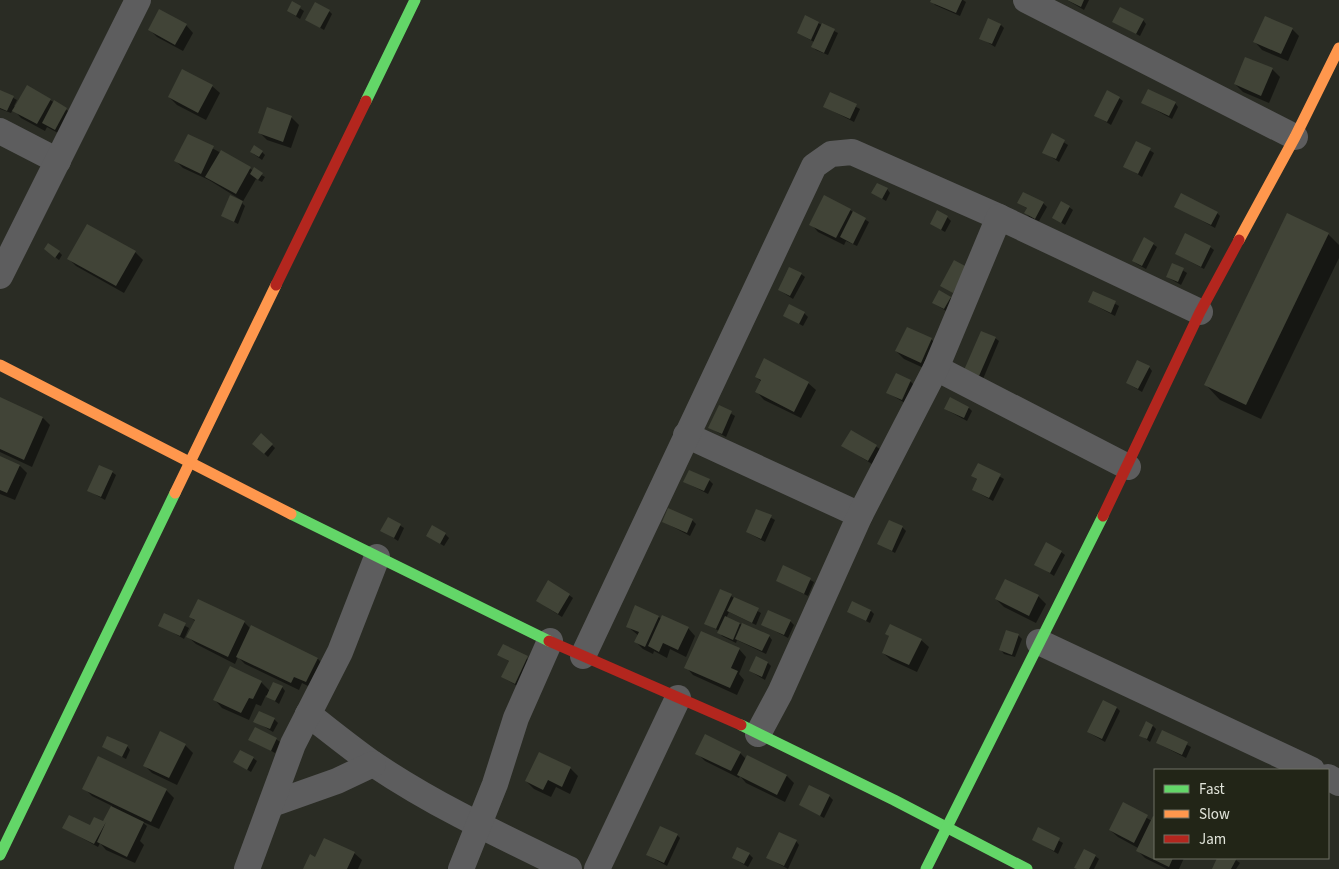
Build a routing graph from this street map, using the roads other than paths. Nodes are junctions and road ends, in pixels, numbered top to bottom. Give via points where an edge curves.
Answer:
1 (138, 0) edge
2 (415, 0) edge
3 (1026, 0) edge
4 (1339, 48) edge
5 (0, 131) edge
6 (1295, 137) junction
7 (58, 161) junction
8 (999, 217) junction
9 (0, 276) edge
10 (1200, 312) junction
11 (0, 365) edge
12 (936, 368) junction
13 (686, 435) junction
14 (188, 463) junction
15 (1128, 467) junction
16 (860, 516) junction
17 (377, 557) junction
18 (550, 641) junction
19 (1039, 642) junction
20 (583, 656) junction
21 (678, 698) junction
22 (308, 714) junction
23 (758, 734) junction
24 (373, 764) junction
25 (1310, 769) edge
26 (272, 804) junction
27 (479, 825) junction
28 (946, 826) junction
29 (0, 855) edge
30 (247, 869) edge
31 (461, 869) edge
32 (569, 869) edge
33 (597, 869) edge
34 (926, 869) edge
35 (1027, 869) edge

1 - 7 street
2 - 14 street
3 - 6 street
4 - 6 street
5 - 7 street
6 - 10 street
7 - 9 street
8 - 10 street
8 - 12 street
8 - 13 street via 852,152 831,154 814,166
10 - 15 street
11 - 14 street
12 - 15 street
12 - 16 street
13 - 16 street
13 - 20 street
14 - 17 street
14 - 29 street
15 - 19 street
16 - 23 street via 780,693
17 - 18 street
17 - 22 street via 340,652
18 - 20 street
18 - 27 street via 516,718
19 - 25 street
19 - 28 street
20 - 21 street
21 - 23 street
21 - 33 street
22 - 24 street
22 - 26 street via 293,744
23 - 28 street
24 - 26 street
24 - 27 street
26 - 30 street
27 - 31 street
27 - 32 street
28 - 34 street
28 - 35 street

